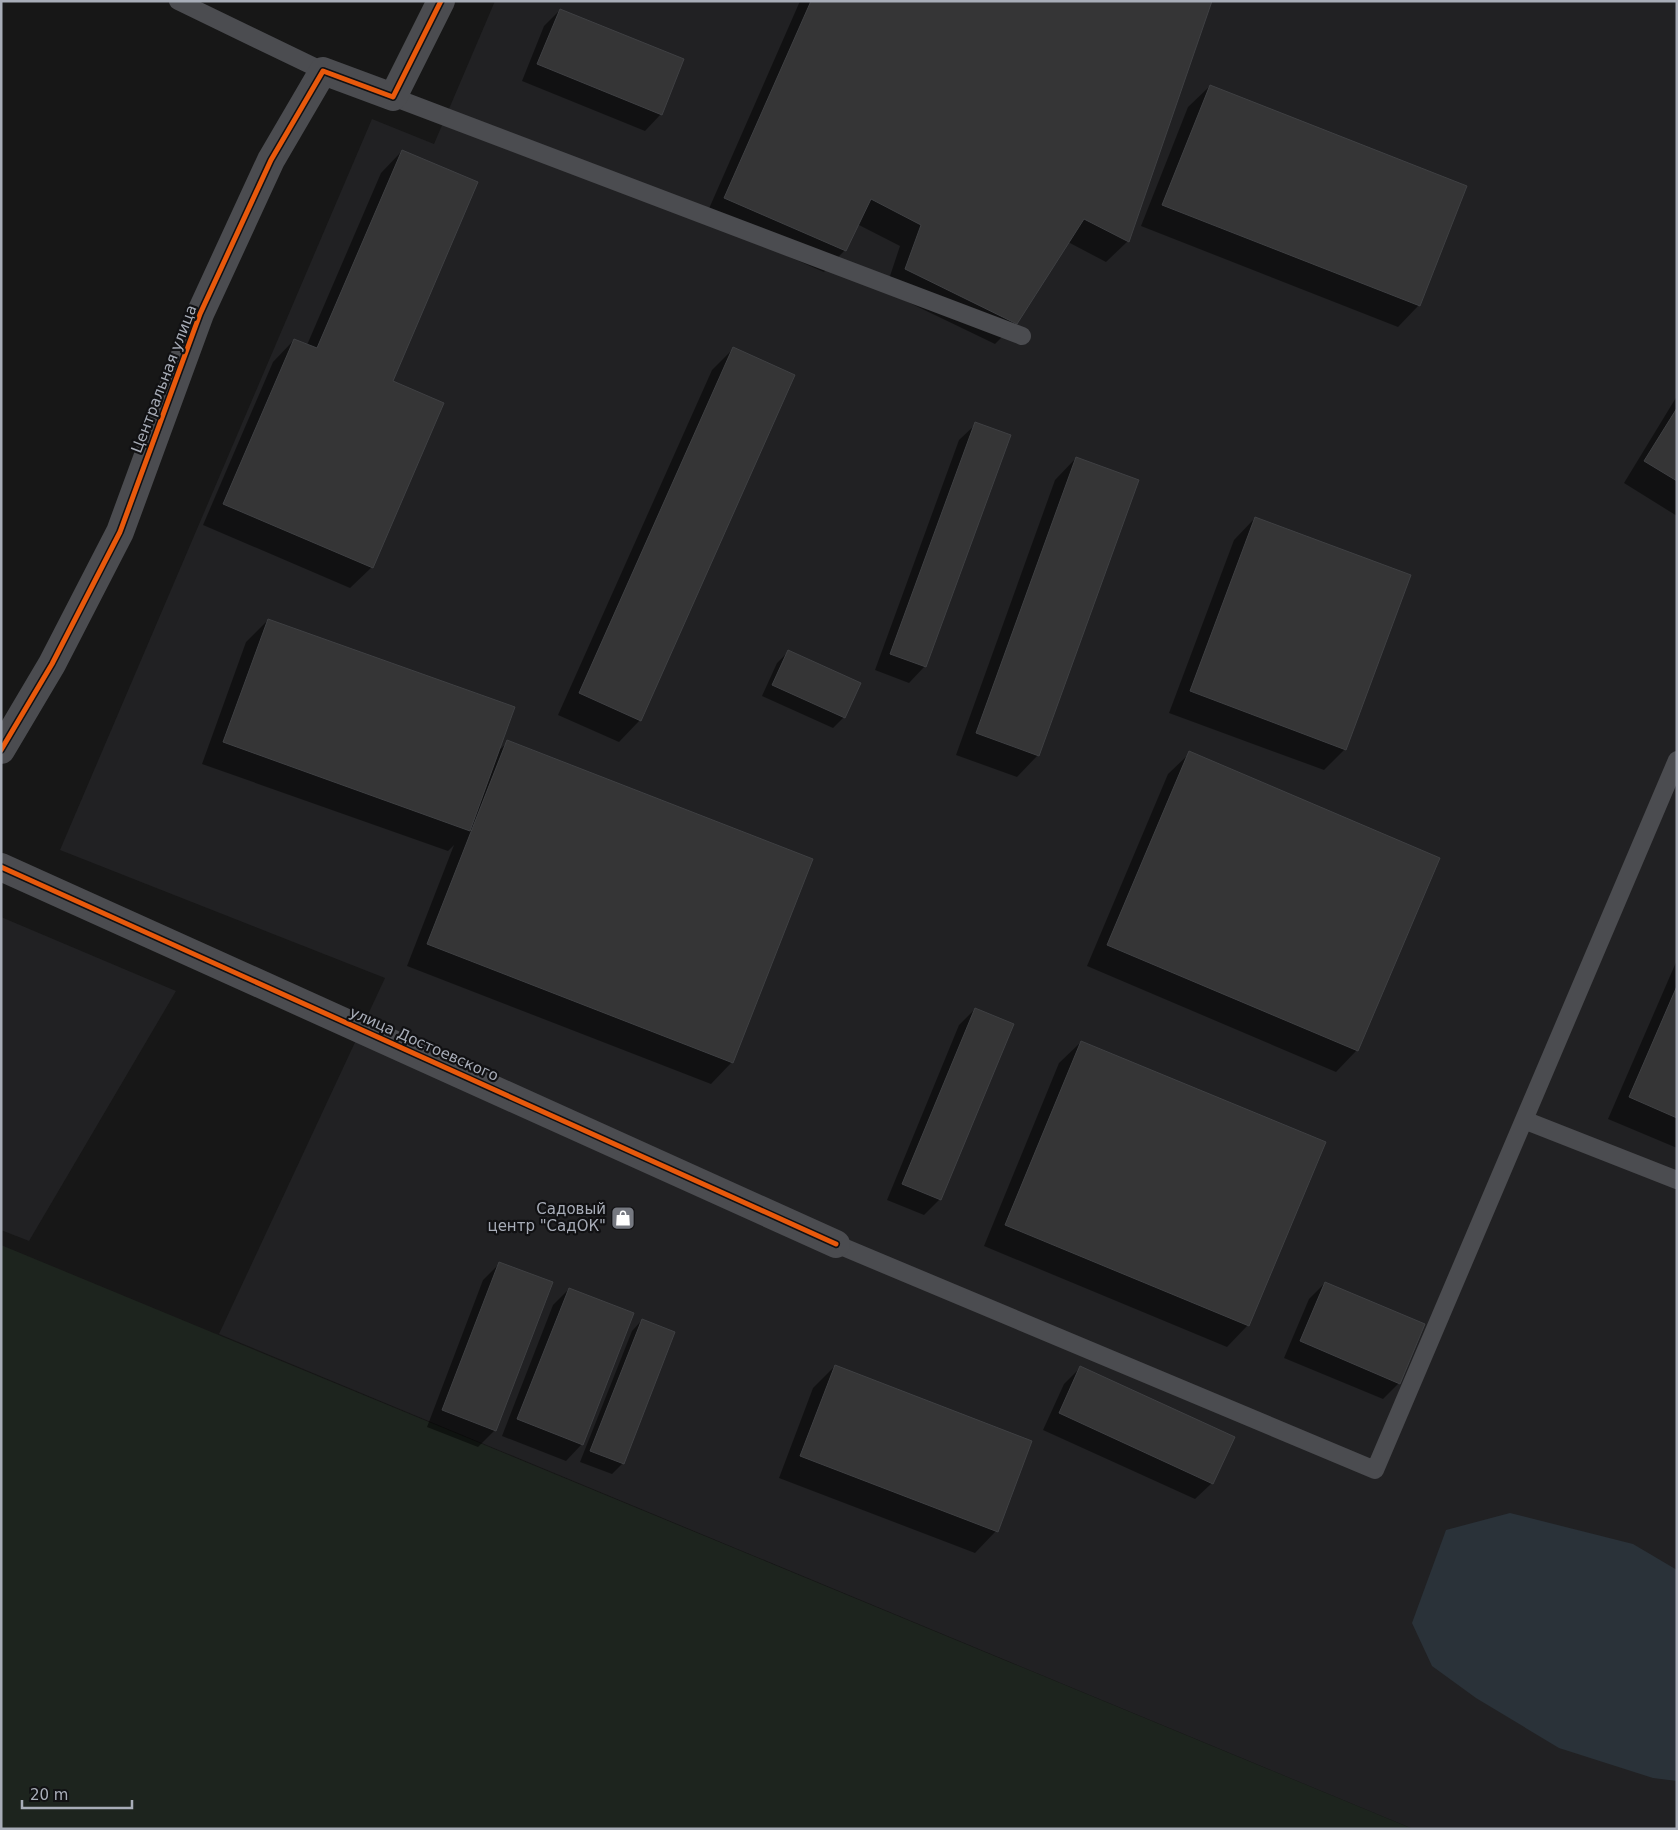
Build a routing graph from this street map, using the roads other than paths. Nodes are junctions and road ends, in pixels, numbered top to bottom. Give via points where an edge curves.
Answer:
1 (178, 1) edge
2 (441, 1) edge
3 (323, 72) junction
4 (393, 97) junction
5 (1022, 336) dead end
6 (1, 750) edge
7 (1677, 760) edge
8 (1, 867) edge
9 (1524, 1120) junction
10 (1677, 1180) edge
11 (836, 1244) joint

1 - 3 lane
2 - 4 street
3 - 4 street
3 - 6 street, Центральная улица via 271,160 200,314 120,532 52,664
4 - 5 lane
7 - 9 lane
8 - 11 street, улица Достоевского
9 - 10 lane
9 - 11 lane via 1375,1470

